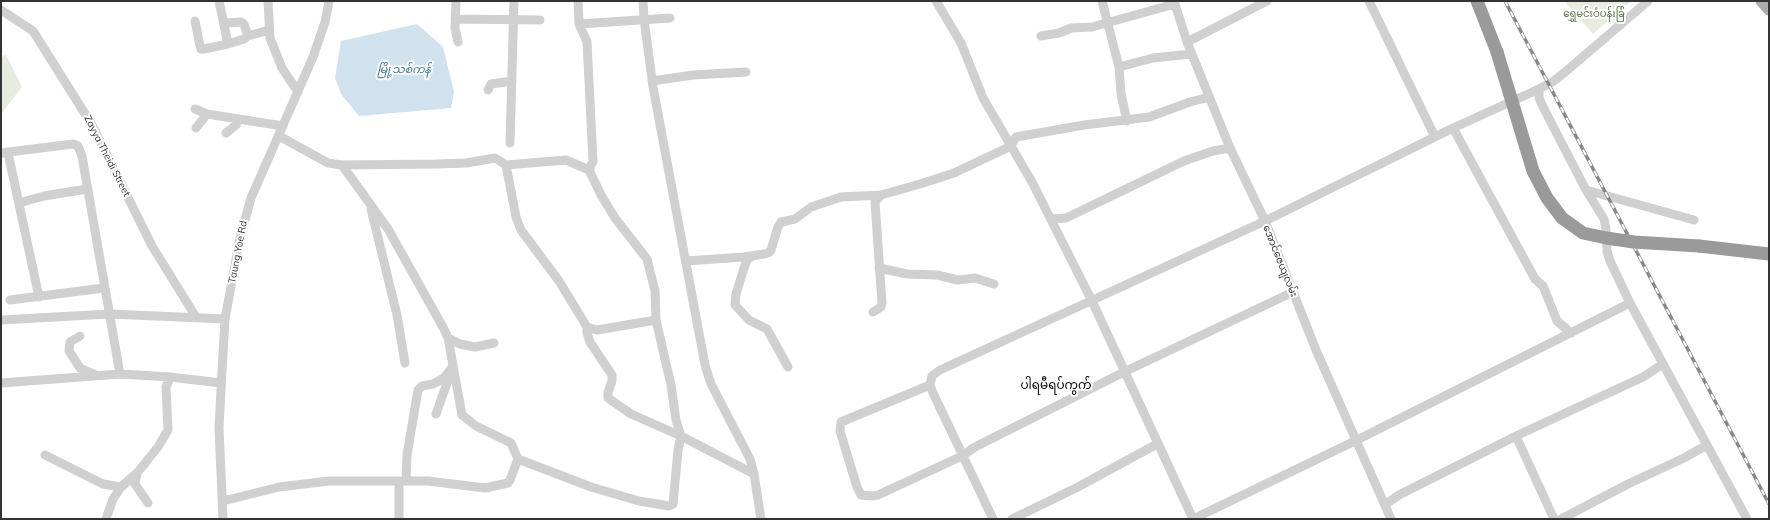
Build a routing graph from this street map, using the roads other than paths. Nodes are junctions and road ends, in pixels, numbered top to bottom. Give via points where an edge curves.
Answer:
1 (219, 1) edge
2 (268, 1) edge
3 (329, 1) edge
4 (456, 1) edge
5 (514, 1) edge
6 (578, 1) edge
7 (643, 1) edge
8 (936, 1) edge
9 (1102, 1) edge
10 (1267, 1) edge
11 (1369, 1) edge
12 (1477, 1) edge
13 (1648, 1) edge
14 (1761, 1) edge
15 (1174, 2) edge
16 (1, 10) edge
17 (1769, 10) edge
18 (670, 18) dead end
19 (513, 19) junction
20 (644, 19) junction
21 (455, 20) junction
22 (540, 20) dead end
23 (195, 21) dead end
24 (1108, 21) junction
25 (224, 23) junction
26 (580, 24) junction
27 (269, 30) junction
28 (248, 36) junction
29 (1041, 36) dead end
30 (458, 42) dead end
31 (1187, 42) junction
32 (228, 44) junction
33 (1191, 54) junction
34 (1119, 67) junction
35 (746, 72) dead end
36 (512, 81) junction
37 (652, 81) junction
38 (1539, 89) junction
39 (488, 90) dead end
40 (298, 92) junction
41 (1209, 97) junction
42 (195, 109) dead end
43 (207, 114) junction
44 (238, 118) junction
45 (1127, 121) junction
46 (283, 126) junction
47 (196, 128) dead end
48 (1453, 128) junction
49 (226, 132) dead end
50 (279, 136) junction
51 (1435, 137) junction
52 (510, 143) dead end
53 (1011, 146) junction
54 (1230, 148) junction
55 (4, 153) edge
56 (342, 165) junction
57 (506, 165) junction
58 (589, 170) junction
59 (87, 189) junction
60 (1586, 190) junction
61 (881, 195) junction
62 (368, 200) junction
63 (19, 203) junction
64 (1051, 219) junction
65 (1694, 220) dead end
66 (1265, 221) junction
67 (1769, 254) edge
68 (753, 256) junction
69 (686, 261) junction
70 (880, 268) junction
71 (994, 284) dead end
72 (104, 288) junction
73 (1293, 292) junction
74 (39, 297) junction
75 (10, 300) dead end
76 (1092, 301) junction
77 (1630, 303) junction
78 (873, 312) dead end
79 (109, 314) junction
80 (196, 317) junction
81 (225, 319) junction
82 (1, 320) edge
83 (656, 320) junction
84 (587, 326) junction
85 (1571, 333) junction
86 (80, 336) dead end
87 (448, 338) junction
88 (494, 343) dead end
89 (405, 363) dead end
90 (1663, 364) junction
91 (788, 367) dead end
92 (451, 369) junction
93 (1124, 372) junction
94 (120, 374) junction
95 (97, 376) junction
96 (170, 377) junction
97 (1, 383) edge
98 (222, 383) junction
99 (930, 385) junction
100 (436, 414) dead end
101 (681, 436) junction
102 (1516, 436) junction
103 (1357, 440) junction
104 (1157, 444) junction
105 (1707, 445) junction
106 (45, 455) dead end
107 (962, 456) junction
108 (518, 459) junction
109 (137, 473) junction
110 (754, 474) junction
111 (402, 481) junction
112 (121, 488) junction
113 (223, 501) junction
114 (148, 503) dead end
115 (1386, 504) junction
116 (106, 519) edge
117 (223, 519) edge
118 (399, 519) edge
119 (761, 519) edge
120 (993, 519) edge
121 (1012, 519) edge
122 (1193, 519) edge
123 (1392, 519) edge
124 (1554, 519) edge
125 (1562, 519) edge
126 (1747, 519) edge

1 - 25 street
2 - 27 street
3 - 40 street, Taung Yoe Rd via 325,22
4 - 21 street
5 - 19 street
6 - 26 street
7 - 20 street
8 - 53 street via 961,43 983,98
9 - 24 street
10 - 31 street
11 - 51 street
12 - 67 highway, bridge via 1497,52 1533,171 1547,198 1562,218 1583,233 1606,238
13 - 38 street via 1560,76
14 - 17 main road
15 - 24 street
15 - 31 street, အောင်ဇေယျလမ်း
16 - 80 street, Zayya Theidi Street via 32,31 92,125 152,246
18 - 20 street
19 - 21 street
19 - 22 street
19 - 36 street
20 - 26 street
20 - 37 street
21 - 30 street
23 - 32 street via 201,49
24 - 29 street via 1092,27 1071,28
24 - 34 street
25 - 28 street via 244,24
25 - 32 street
26 - 58 street via 587,42 593,161
27 - 28 street
27 - 40 street via 282,68
28 - 32 street
31 - 33 street, အောင်ဇေယျလမ်း
33 - 34 street via 1153,58
33 - 41 street, အောင်ဇေယျလမ်း
34 - 45 street
35 - 37 street via 693,75
36 - 39 street via 491,84
36 - 52 street
37 - 69 street
38 - 48 street
38 - 60 street via 1542,105
40 - 46 street, Taung Yoe Rd
41 - 45 street via 1149,117
41 - 54 street, အောင်ဇေယျလမ်း
42 - 43 street
43 - 44 street
43 - 47 street
44 - 46 street
44 - 49 street via 236,125
45 - 53 street via 1084,125 1016,137
46 - 50 street, Taung Yoe Rd
48 - 51 street
48 - 85 street via 1535,279 1543,286 1557,321
50 - 56 street via 328,163
50 - 81 street, Taung Yoe Rd via 247,211
51 - 66 street
53 - 61 street via 954,173
53 - 64 street
54 - 64 street via 1184,161 1066,218
54 - 66 street, အောင်ဇေယျလမ်း
55 - 59 street via 73,144 78,146
55 - 63 street
56 - 57 street via 466,163 495,158
56 - 62 street
57 - 58 street via 566,160
57 - 84 street via 521,230 559,281
58 - 83 street via 615,218 647,259 655,291
59 - 63 street
59 - 72 street
60 - 65 street
60 - 77 street via 1604,220 1610,261
61 - 68 street via 841,197 811,207 795,219 781,222 768,253
61 - 70 street via 875,202
62 - 87 street via 409,265
62 - 89 street via 397,315
63 - 74 street
64 - 76 street
66 - 73 street, အောင်ဇေယျလမ်း
66 - 76 street
68 - 69 street
68 - 91 street via 748,258 744,268 735,305 749,320 767,329
69 - 110 street via 705,365 711,384 750,459
70 - 71 street via 958,280 975,278
70 - 78 street via 881,307
72 - 74 street
72 - 79 street
73 - 93 street
73 - 103 street, အောင်ဇေယျလမ်း
74 - 75 street
76 - 93 street
76 - 99 street via 940,370 932,376
77 - 85 street
77 - 90 street
79 - 80 street
79 - 82 street
79 - 94 street
80 - 81 street
81 - 98 street, Taung Yoe Rd
83 - 84 street via 597,330
83 - 101 street
84 - 101 street via 590,342 612,375 608,398 631,414
85 - 103 street
86 - 95 street via 70,342 69,351 80,368
87 - 88 street via 475,347
87 - 92 street
90 - 102 street via 1643,377
90 - 105 street
92 - 100 street
92 - 108 street via 462,414 476,426 511,443
92 - 111 street via 444,378 418,390
93 - 104 street
93 - 107 street via 975,447
94 - 95 street
94 - 96 street
95 - 97 street
96 - 98 street
96 - 109 street via 166,387 168,430
98 - 113 street, Taung Yoe Rd via 218,428
99 - 107 street
99 - 107 street via 841,422 840,431 857,487 861,495 872,496
101 - 108 street via 673,504 669,506 639,501 591,487
101 - 110 street
102 - 115 street
102 - 124 street
103 - 115 street, အောင်ဇေယျလမ်း
103 - 122 street
104 - 121 street
104 - 122 street
105 - 125 street
105 - 126 street
106 - 112 street via 103,484
107 - 120 street
108 - 111 street via 508,483 485,488 428,481
109 - 112 street
109 - 114 street via 135,484
110 - 119 street
111 - 113 street via 328,481 280,487
111 - 118 street
112 - 116 street via 113,499
113 - 117 street, Taung Yoe Rd
115 - 123 street, အောင်ဇေယျလမ်း

